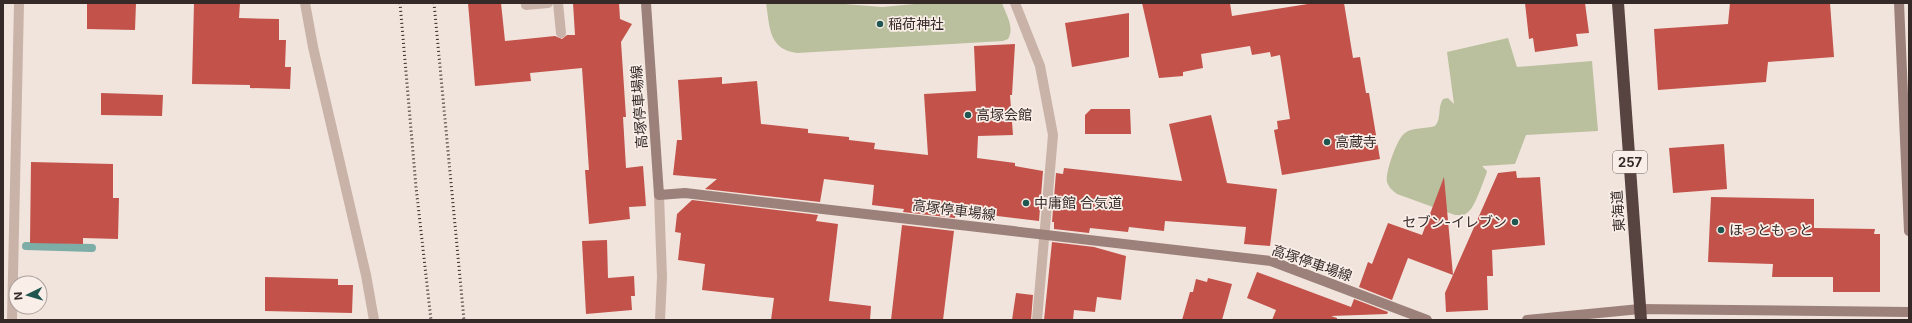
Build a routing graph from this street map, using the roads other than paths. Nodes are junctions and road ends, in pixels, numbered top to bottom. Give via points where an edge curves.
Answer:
1 (19, 3) edge
2 (305, 3) edge
3 (548, 3) edge
4 (558, 3) edge
5 (646, 3) edge
6 (1015, 3) edge
7 (1618, 3) edge
8 (1899, 3) edge
9 (526, 5) dead end
10 (561, 33) dead end
11 (659, 195) junction
12 (1909, 231) edge
13 (1046, 235) junction
14 (1909, 312) edge
15 (1641, 314) edge
16 (12, 320) edge
17 (374, 320) edge
18 (660, 320) edge
19 (1037, 320) edge
20 (1427, 320) edge
21 (1527, 320) edge

1 - 16 street
2 - 17 street
3 - 9 street
4 - 10 street
5 - 11 main road, 高塚停車場線
6 - 13 street via 1040,66 1054,135
7 - 15 highway, 東海道 / 257
8 - 12 main road
11 - 13 main road, 高塚停車場線 via 685,193
11 - 18 street via 662,277
13 - 19 street
13 - 20 main road, 高塚停車場線 via 1271,261
14 - 15 main road
15 - 21 main road

